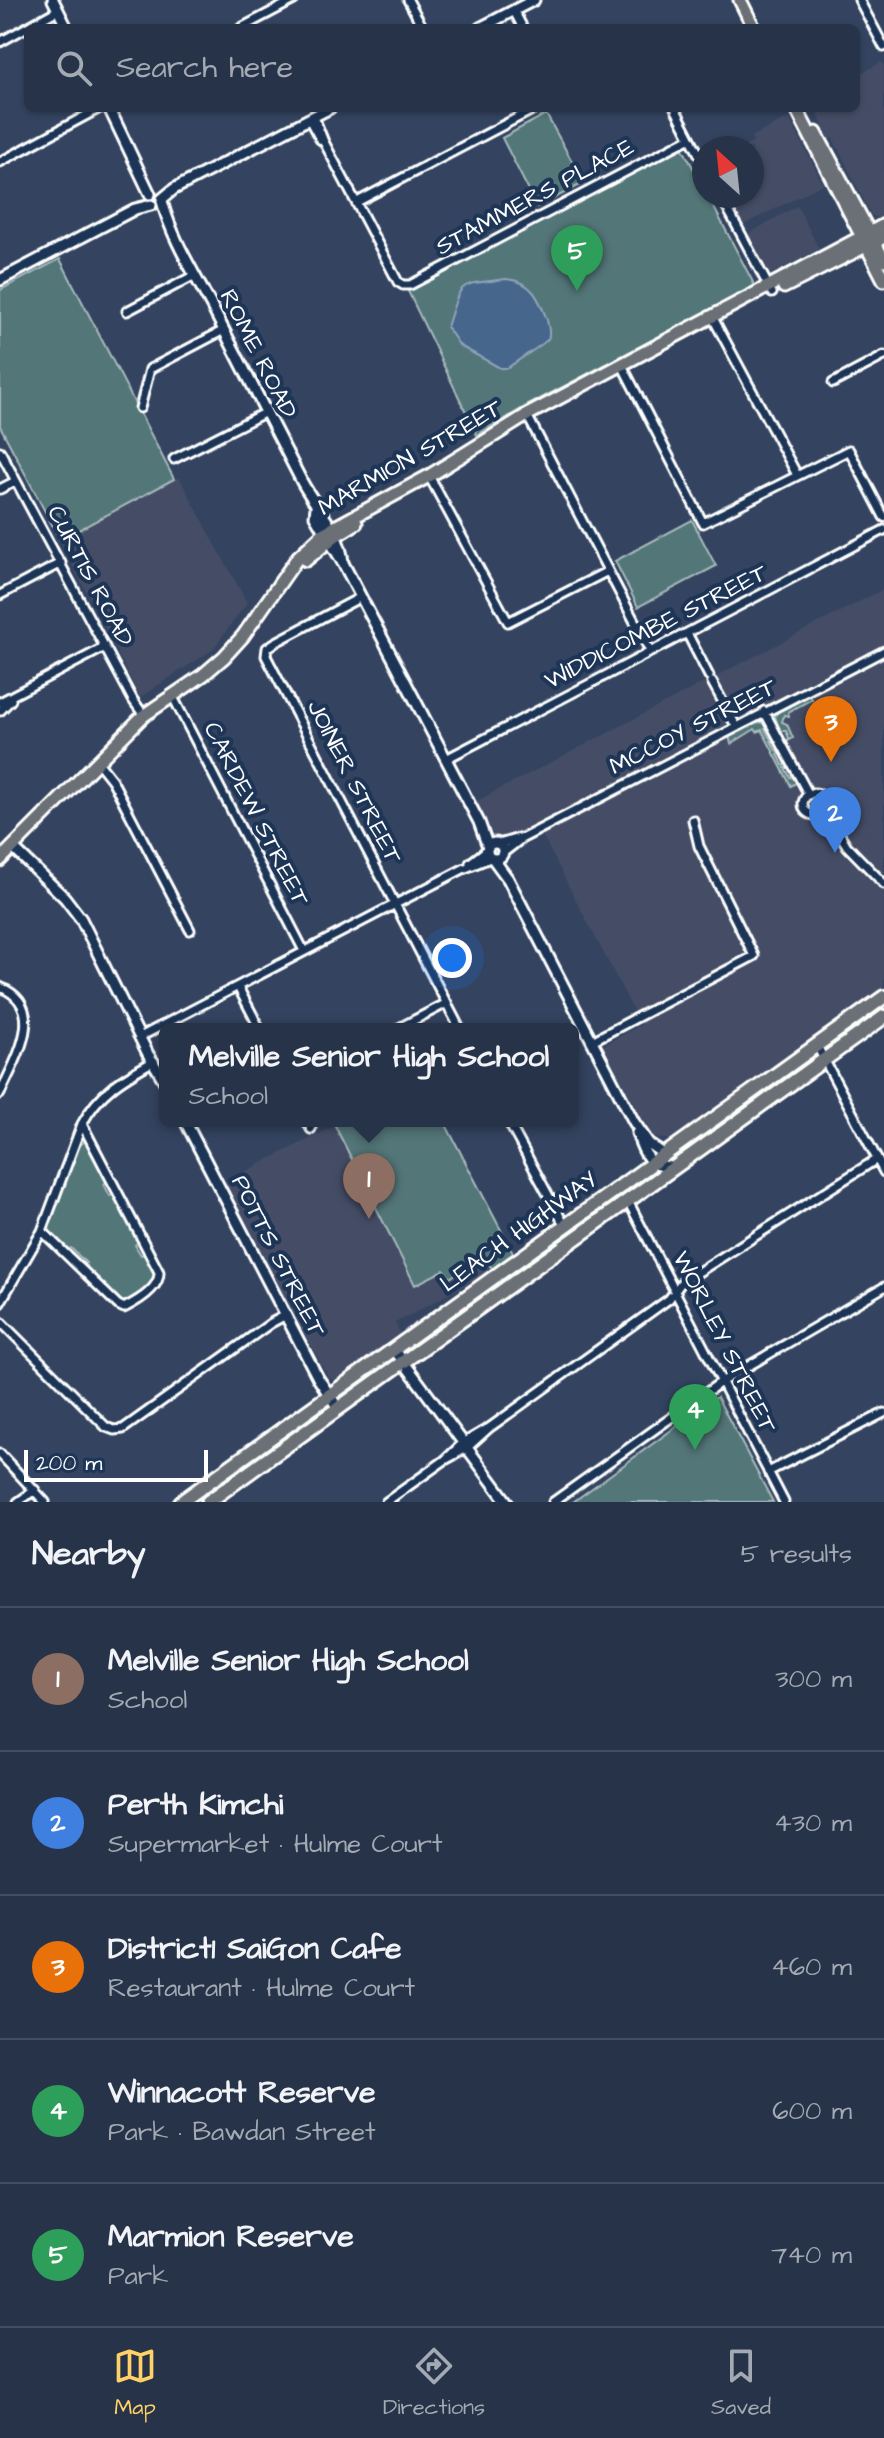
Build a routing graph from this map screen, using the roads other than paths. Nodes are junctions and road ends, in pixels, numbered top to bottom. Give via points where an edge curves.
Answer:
1 (294, 0) edge
2 (408, 0) edge
3 (534, 0) edge
4 (740, 0) edge
5 (746, 0) edge
6 (859, 0) edge
7 (55, 3) edge
8 (512, 12) junction
9 (25, 24) edge
10 (65, 24) edge
11 (249, 24) edge
12 (421, 24) edge
13 (488, 24) edge
14 (518, 24) edge
15 (752, 24) edge
16 (759, 24) edge
17 (24, 25) edge
18 (0, 42) edge
19 (884, 47) edge
20 (93, 112) edge
21 (111, 112) edge
22 (322, 112) edge
23 (528, 112) edge
24 (677, 112) edge
25 (798, 112) edge
26 (804, 112) edge
27 (311, 118) junction
28 (690, 138) junction
29 (692, 142) edge
30 (0, 162) edge
31 (155, 198) junction
32 (357, 202) junction
33 (727, 208) edge
34 (884, 225) edge
35 (871, 239) edge
36 (884, 260) edge
37 (195, 275) junction
38 (0, 280) edge
39 (884, 280) edge
40 (770, 290) junction
41 (127, 311) dead end
42 (714, 320) junction
43 (224, 330) junction
44 (884, 356) edge
45 (623, 368) junction
46 (833, 383) dead end
47 (140, 408) dead end
48 (266, 412) junction
49 (528, 417) junction
50 (0, 451) edge
51 (174, 459) dead end
52 (797, 475) junction
53 (430, 478) junction
54 (16, 481) junction
55 (0, 489) edge
56 (884, 517) edge
57 (884, 530) edge
58 (330, 534) junction
59 (61, 563) junction
60 (608, 571) junction
61 (0, 595) edge
62 (361, 597) junction
63 (687, 633) junction
64 (105, 647) junction
65 (650, 651) junction
66 (884, 651) edge
67 (15, 695) junction
68 (174, 697) junction
69 (0, 702) edge
70 (0, 711) edge
71 (764, 711) junction
72 (145, 718) junction
73 (736, 726) junction
74 (446, 759) junction
75 (99, 762) junction
76 (809, 795) junction
77 (824, 808) junction
78 (693, 820) dead end
79 (13, 849) junction
80 (495, 851) junction
81 (0, 860) edge
82 (0, 867) edge
83 (884, 884) edge
84 (395, 905) junction
85 (190, 930) dead end
86 (304, 951) junction
87 (0, 987) edge
88 (238, 987) junction
89 (884, 997) edge
90 (447, 1003) junction
91 (884, 1017) edge
92 (167, 1023) edge
93 (257, 1023) edge
94 (409, 1023) edge
95 (457, 1023) edge
96 (159, 1027) edge
97 (142, 1036) junction
98 (592, 1041) junction
99 (817, 1046) junction
100 (826, 1059) junction
101 (154, 1061) junction
102 (159, 1071) edge
103 (0, 1094) edge
104 (634, 1122) junction
105 (82, 1124) junction
106 (188, 1127) edge
107 (511, 1127) edge
108 (665, 1155) junction
109 (877, 1159) junction
110 (653, 1163) junction
111 (676, 1167) junction
112 (884, 1172) edge
113 (628, 1201) junction
114 (565, 1226) junction
115 (42, 1231) junction
116 (884, 1287) edge
117 (674, 1290) junction
118 (0, 1303) edge
119 (286, 1315) junction
120 (0, 1321) edge
121 (394, 1349) junction
122 (404, 1362) junction
123 (721, 1382) junction
124 (329, 1395) junction
125 (338, 1408) junction
126 (884, 1413) edge
127 (465, 1445) junction
128 (0, 1454) edge
129 (768, 1472) junction
130 (35, 1490) junction
131 (18, 1502) edge
132 (45, 1502) edge
133 (181, 1502) edge
134 (208, 1502) edge
135 (386, 1502) edge
136 (507, 1502) edge
137 (553, 1502) edge
138 (784, 1502) edge

1 - 11 street
2 - 12 street
3 - 8 street
4 - 15 main road
5 - 16 main road
6 - 19 street
7 - 9 street
7 - 10 street
8 - 13 street
8 - 14 street
17 - 18 street
20 - 30 street
21 - 31 street, ROME ROAD
22 - 27 street
23 - 32 street
24 - 28 street
25 - 35 main road
26 - 35 main road
27 - 31 street
27 - 32 street
28 - 29 street
28 - 32 street, STAMMERS PLACE via 410,285 398,282
31 - 37 street, ROME ROAD
31 - 38 street
33 - 40 street
34 - 35 main road, MARMION STREET
35 - 36 main road
35 - 39 main road
35 - 40 main road, MARMION STREET
37 - 41 street
37 - 43 street, ROME ROAD
40 - 42 main road, MARMION STREET
42 - 45 main road, MARMION STREET
42 - 52 street
43 - 47 street via 150,369
43 - 48 street, ROME ROAD
44 - 46 street
45 - 49 main road, MARMION STREET
45 - 52 street via 703,523
48 - 51 street
48 - 58 street, ROME ROAD via 316,507 315,516
49 - 53 main road, MARMION STREET
49 - 60 street
50 - 54 street, CURTIS ROAD
52 - 56 street via 849,450
53 - 58 main road, MARMION STREET
53 - 60 street via 508,622
54 - 55 street
54 - 59 street, CURTIS ROAD
57 - 63 street, WIDDICOMBE STREET
58 - 62 street, ROME ROAD
58 - 68 main road, MARMION STREET via 229,659
59 - 61 street
59 - 64 street, CURTIS ROAD
60 - 65 street
62 - 74 street, ROME ROAD
62 - 84 street, JOINER STREET via 276,642 266,656
63 - 65 street, WIDDICOMBE STREET
63 - 73 street
64 - 67 street
64 - 72 street, CURTIS ROAD
65 - 74 street, WIDDICOMBE STREET
66 - 71 street, MCCOY STREET
67 - 69 street
67 - 70 street
68 - 72 main road, MARMION STREET
68 - 86 street, CARDEW STREET
71 - 73 street, MCCOY STREET
71 - 76 street
72 - 75 main road, MARMION STREET
73 - 80 street, MCCOY STREET
74 - 80 street, ROME ROAD
75 - 79 main road, MARMION STREET
75 - 85 street
76 - 77 street via 821,796
76 - 77 street via 803,802 807,813 817,815
77 - 83 street via 847,846
78 - 98 street via 699,846 754,956
79 - 81 main road, MARMION STREET
79 - 82 main road, MARMION STREET
79 - 97 street via 72,906
80 - 84 street, MCCOY STREET
80 - 98 street, ROME ROAD
84 - 86 street, MCCOY STREET
84 - 90 street, JOINER STREET
86 - 88 street, MCCOY STREET
87 - 103 street via 22,1003 27,1025
88 - 92 street, MCCOY STREET
88 - 93 street
89 - 99 highway, LEACH HIGHWAY
90 - 94 street
90 - 95 street, JOINER STREET
91 - 100 highway, LEACH HIGHWAY
96 - 97 street, MCCOY STREET
97 - 101 street
98 - 104 street, ROME ROAD
99 - 100 street
99 - 108 highway, LEACH HIGHWAY
100 - 109 street
100 - 111 highway, LEACH HIGHWAY
101 - 102 street
101 - 105 street via 112,1085
104 - 108 street, ROME ROAD via 649,1144
104 - 110 street, ROME ROAD
105 - 115 street
105 - 115 street via 160,1279 124,1308
106 - 119 street, POTTS STREET
107 - 114 street
108 - 110 highway, LEACH HIGHWAY
109 - 112 street
109 - 117 street
110 - 111 street
110 - 114 highway, LEACH HIGHWAY
111 - 113 highway, LEACH HIGHWAY
113 - 117 street, WORLEY STREET
113 - 122 highway, LEACH HIGHWAY
114 - 121 highway, LEACH HIGHWAY
115 - 118 street
116 - 123 street
117 - 123 street, WORLEY STREET
117 - 127 street via 669,1299
119 - 120 street via 123,1429 114,1430
119 - 124 street, POTTS STREET
121 - 122 street
121 - 124 highway, LEACH HIGHWAY
122 - 125 highway, LEACH HIGHWAY
122 - 127 street
123 - 129 street, WORLEY STREET
123 - 137 street
124 - 125 street, POTTS STREET
124 - 133 highway, LEACH HIGHWAY
125 - 134 highway, LEACH HIGHWAY
126 - 129 street
127 - 135 street
127 - 136 street
128 - 130 street
129 - 138 street, WORLEY STREET
130 - 131 street
130 - 132 street

